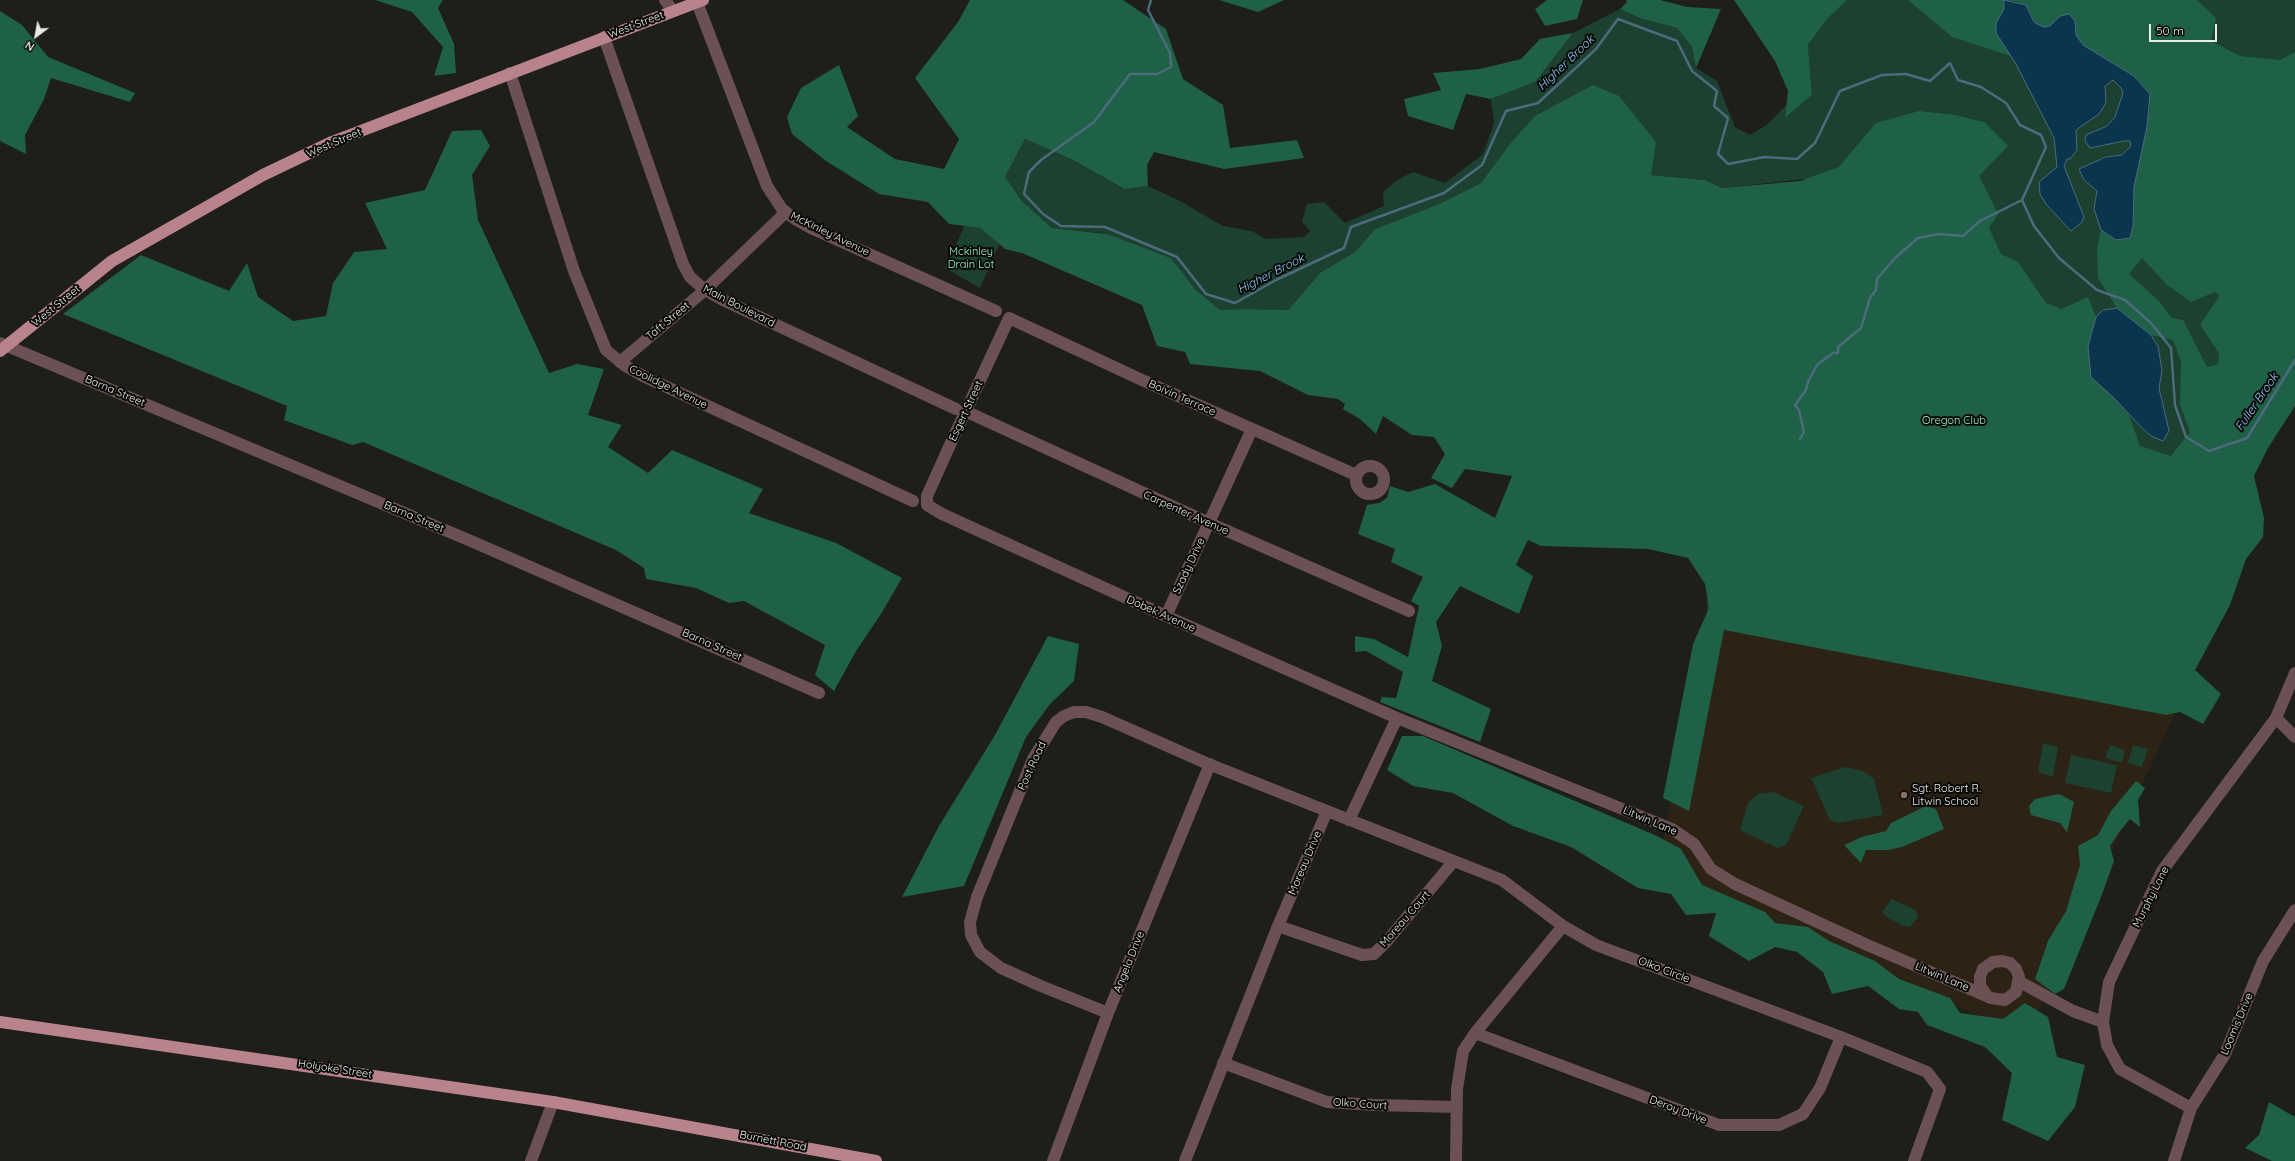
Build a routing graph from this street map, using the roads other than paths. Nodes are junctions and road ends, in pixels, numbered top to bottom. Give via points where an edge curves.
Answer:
1 (665, 0) edge
2 (700, 1) edge
3 (673, 11) junction
4 (604, 37) junction
5 (510, 73) junction
6 (786, 212) junction
7 (705, 290) junction
8 (996, 311) dead end
9 (1009, 318) joint
10 (2, 347) edge
11 (620, 362) junction
12 (960, 410) junction
13 (1252, 429) junction
14 (1356, 475) dead end
15 (913, 501) dead end
16 (927, 505) joint
17 (1209, 523) junction
18 (1409, 611) dead end
19 (1166, 616) junction
20 (2295, 673) edge
21 (819, 693) dead end
22 (1398, 718) junction
23 (2276, 718) junction
24 (2295, 737) edge
25 (1210, 764) junction
26 (1327, 811) junction
27 (1349, 820) junction
28 (1453, 862) junction
29 (2295, 910) edge
30 (1278, 926) junction
31 (1563, 926) junction
32 (2020, 982) junction
33 (1988, 996) junction
34 (1108, 1013) junction
35 (0, 1022) edge
36 (2103, 1022) junction
37 (1474, 1033) junction
38 (1841, 1037) junction
39 (1223, 1063) junction
40 (553, 1102) junction
41 (1456, 1107) junction
42 (2190, 1108) junction
43 (669, 1121) joint
44 (531, 1161) edge
45 (876, 1161) edge
46 (1053, 1161) edge
47 (1185, 1161) edge
48 (1456, 1161) edge
49 (1914, 1161) edge
50 (2174, 1161) edge

1 - 3 street
2 - 3 main road, West Street
2 - 6 street, McKinley Avenue via 767,186 776,202
3 - 4 main road, West Street
4 - 5 main road, West Street
4 - 7 street, Main Boulevard via 683,264 690,277
5 - 10 main road, West Street via 332,142 263,175 112,261
5 - 11 street, Coolidge Avenue via 574,271 601,343
6 - 7 street, Taft Street
6 - 8 street, McKinley Avenue via 811,228
7 - 11 street, Taft Street
7 - 12 street, Main Boulevard
9 - 12 street, Esgert Street
9 - 13 street, Boivin Terrace
10 - 21 street, Barna Street via 478,544
11 - 15 street, Coolidge Avenue via 643,376
12 - 16 street, Esgert Street via 927,496
12 - 17 street, Carpenter Avenue
13 - 14 street, Boivin Terrace
13 - 17 street, Szady Drive
16 - 19 street, Dobek Avenue
17 - 18 street, Carpenter Avenue
17 - 19 street, Szady Drive
19 - 22 street, Dobek Avenue
20 - 23 street, Murphy Lane
22 - 27 street
22 - 33 street, Litwin Lane via 1672,829 1694,844 1712,869 1735,884 1865,944
23 - 24 street
23 - 36 street, Murphy Lane via 2162,871 2109,982
25 - 26 street, Post Road
25 - 34 street, Angela Drive
25 - 34 street, Post Road via 1102,717 1074,712 1052,726 1026,776 971,914 970,929 973,942 984,956 1001,968
26 - 27 street
26 - 30 street, Moreau Drive
27 - 28 street
28 - 30 street, Moreau Court via 1388,941 1374,954 1362,955
28 - 31 street via 1502,880
29 - 42 street, Loomis Drive via 2263,961 2225,1054
30 - 39 street, Moreau Drive
31 - 37 street
31 - 38 street, Olko Circle via 1596,945
32 - 33 street via 2016,992 2008,999 1998,1000
32 - 33 street via 2018,973 2010,963 1993,962 1983,969 1980,977 1982,990
32 - 36 street via 2073,1011
34 - 46 street, Angela Drive
35 - 40 main road, Holyoke Street
36 - 42 street, Murphy Lane via 2107,1046 2120,1068
37 - 38 street, Deroy Drive via 1719,1126 1779,1125 1803,1114 1820,1088
37 - 41 street via 1463,1051
38 - 49 street, Olko Circle via 1927,1072 1940,1089
39 - 41 street, Olko Court via 1326,1102 1375,1106
39 - 47 street, Moreau Drive
40 - 43 main road, Holyoke Street
40 - 44 street
41 - 48 street
42 - 50 street, Loomis Drive
43 - 45 main road, Burnett Road

